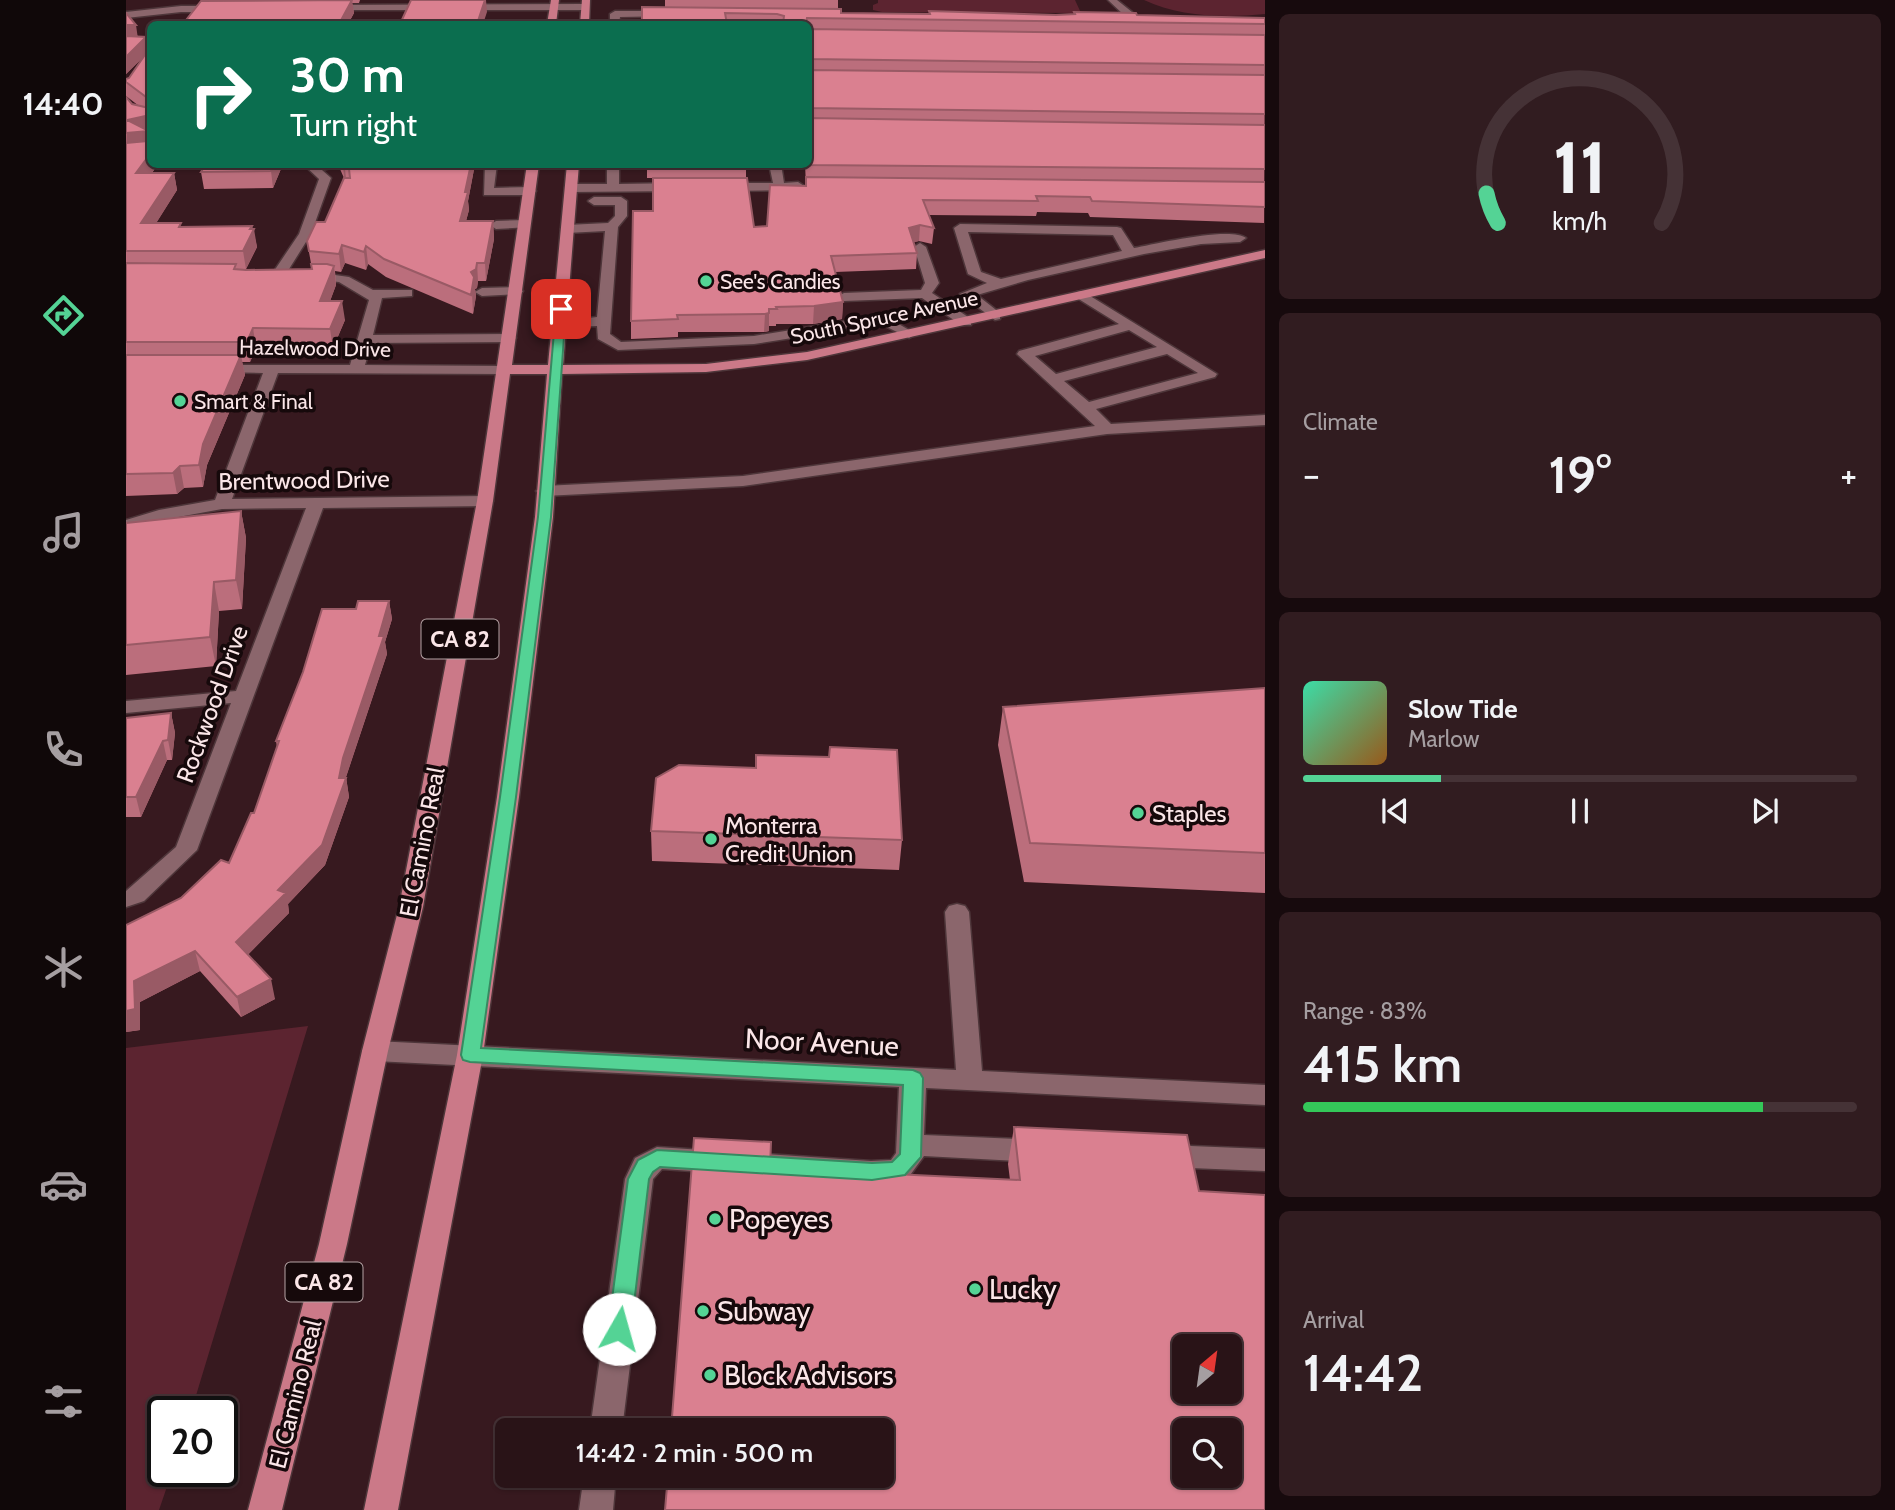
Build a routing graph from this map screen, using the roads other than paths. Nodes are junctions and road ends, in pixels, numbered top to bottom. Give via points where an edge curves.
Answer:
1 (188, 0) edge
2 (1112, 0) edge
3 (585, 3) edge
4 (555, 4) edge
5 (320, 8) edge
6 (181, 9) junction
7 (237, 9) edge
8 (678, 14) edge
9 (126, 15) edge
10 (1101, 19) edge
11 (174, 21) edge
12 (585, 21) edge
13 (615, 21) edge
14 (312, 168) edge
15 (491, 168) edge
16 (532, 168) edge
17 (573, 168) edge
18 (613, 168) edge
19 (776, 168) edge
20 (779, 186) junction
21 (696, 187) edge
22 (710, 187) edge
23 (806, 187) edge
24 (613, 188) junction
25 (570, 195) junction
26 (524, 201) junction
27 (526, 224) junction
28 (496, 225) dead end
29 (612, 227) junction
30 (567, 229) junction
31 (1240, 237) dead end
32 (920, 247) dead end
33 (1130, 253) junction
34 (1265, 254) edge
35 (1000, 283) junction
36 (516, 291) junction
37 (481, 292) dead end
38 (407, 293) dead end
39 (370, 294) junction
40 (925, 294) junction
41 (1082, 295) junction
42 (844, 297) edge
43 (995, 316) junction
44 (604, 321) junction
45 (966, 322) junction
46 (560, 325) junction
47 (1130, 325) junction
48 (909, 334) junction
49 (509, 338) junction
50 (365, 339) junction
51 (679, 345) junction
52 (1168, 349) junction
53 (205, 368) edge
54 (272, 368) junction
55 (684, 368) junction
56 (356, 369) junction
57 (504, 370) junction
58 (556, 370) junction
59 (1054, 379) junction
60 (1086, 407) junction
61 (1265, 420) edge
62 (1107, 429) junction
63 (544, 491) junction
64 (485, 501) junction
65 (222, 503) junction
66 (245, 503) junction
67 (316, 503) junction
68 (235, 522) edge
69 (126, 526) edge
70 (243, 696) junction
71 (126, 707) edge
72 (126, 899) edge
73 (957, 912) dead end
74 (375, 1051) junction
75 (470, 1055) junction
76 (913, 1078) junction
77 (970, 1080) junction
78 (1265, 1095) edge
79 (911, 1145) junction
80 (1061, 1152) edge
81 (1143, 1155) edge
82 (1265, 1160) edge
83 (608, 1418) edge
84 (599, 1488) edge
85 (265, 1510) edge
86 (381, 1510) edge
87 (596, 1510) edge

1 - 6 street
2 - 10 street via 1129,17
3 - 4 street
3 - 12 main road
4 - 5 street
6 - 7 street
6 - 9 street
6 - 11 street
8 - 13 street via 615,14
14 - 39 street via 325,178 305,234 272,274 331,275 359,284
15 - 26 street via 488,192
16 - 26 main road, El Camino Real / CA 82
17 - 25 main road, CA 82
18 - 24 street
19 - 20 street
20 - 22 street
20 - 23 street
21 - 24 street
24 - 25 street
25 - 29 street via 621,201 621,216
25 - 30 main road, CA 82
26 - 27 main road, El Camino Real / CA 82
27 - 28 street
27 - 36 main road, El Camino Real / CA 82
29 - 30 street
29 - 44 street
30 - 46 main road, CA 82
31 - 33 street
32 - 40 street via 932,283
33 - 35 street
33 - 35 street via 1117,231 960,229 975,274
34 - 41 main road, South Spruce Avenue
35 - 43 street via 967,294
36 - 37 street
36 - 49 main road, El Camino Real / CA 82
38 - 39 street
39 - 50 street via 376,299
40 - 42 street
40 - 45 street
41 - 43 main road, South Spruce Avenue
41 - 47 street
43 - 45 main road, South Spruce Avenue
44 - 46 street
44 - 51 street via 603,336 618,346
45 - 48 main road, South Spruce Avenue
46 - 58 main road, CA 82
47 - 52 street
47 - 59 street via 1024,354
48 - 51 street via 883,319 754,340
48 - 55 main road, South Spruce Avenue via 807,356
49 - 50 street
49 - 57 main road, El Camino Real / CA 82
50 - 56 street
51 - 55 street
52 - 59 street
52 - 60 street via 1210,374
53 - 54 street, Hazelwood Drive
54 - 56 street, Hazelwood Drive
54 - 65 street
55 - 58 main road, South Spruce Avenue
56 - 57 street, Hazelwood Drive
57 - 58 main road, South Spruce Avenue
57 - 64 main road, El Camino Real / CA 82
58 - 63 main road, CA 82
59 - 60 street
60 - 62 street
61 - 62 street
62 - 63 street via 743,481
63 - 75 main road, CA 82 via 508,797
64 - 67 street, Brentwood Drive
64 - 74 main road, El Camino Real / CA 82 via 411,907
65 - 66 street, Brentwood Drive
65 - 69 street, Brentwood Drive
66 - 67 street, Brentwood Drive
66 - 68 street
67 - 70 street, Rockwood Drive
70 - 71 street
70 - 72 street, Rockwood Drive via 186,850 136,896
73 - 77 street
74 - 75 street, Noor Avenue
74 - 85 main road, El Camino Real / CA 82 via 333,1244
75 - 76 street, Noor Avenue
75 - 86 main road, CA 82
76 - 77 street, Noor Avenue
76 - 79 street
77 - 78 street, Noor Avenue
79 - 80 street
79 - 83 street via 910,1157 898,1170 657,1158 645,1166 639,1179
81 - 82 street
84 - 87 street

